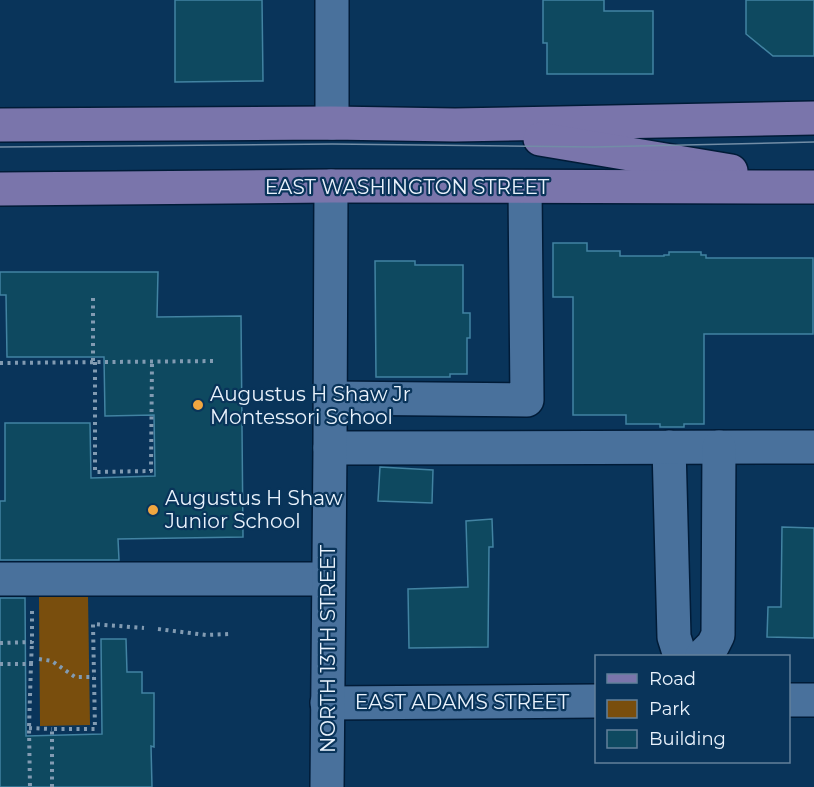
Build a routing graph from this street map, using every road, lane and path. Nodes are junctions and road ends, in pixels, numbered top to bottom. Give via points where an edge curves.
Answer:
1 (332, 0) edge
2 (814, 118) edge
3 (332, 123) junction
4 (0, 125) edge
5 (455, 125) junction
6 (331, 186) junction
7 (525, 186) junction
8 (814, 186) edge
9 (0, 189) edge
10 (93, 298) dead end
11 (94, 362) junction
12 (152, 362) junction
13 (216, 362) dead end
14 (0, 363) edge
15 (330, 398) junction
16 (669, 447) junction
17 (719, 447) junction
18 (814, 447) edge
19 (330, 448) junction
20 (0, 579) edge
21 (328, 579) junction
22 (32, 607) dead end
23 (144, 628) dead end
24 (159, 629) dead end
25 (229, 634) dead end
26 (32, 642) junction
27 (0, 643) edge
28 (679, 655) edge
29 (704, 655) edge
30 (39, 659) dead end
31 (0, 664) edge
32 (31, 664) junction
33 (94, 677) junction
34 (790, 700) edge
35 (814, 700) edge
36 (595, 701) edge
37 (327, 703) junction
38 (29, 728) junction
39 (52, 729) junction
40 (30, 787) edge
41 (52, 787) edge
42 (327, 787) edge

1 - 3 street
2 - 5 main road, EAST WASHINGTON STREET
3 - 4 main road, EAST WASHINGTON STREET
3 - 5 main road, EAST WASHINGTON STREET
5 - 8 main road, EAST WASHINGTON STREET
6 - 7 main road, EAST WASHINGTON STREET
6 - 9 main road, EAST WASHINGTON STREET
6 - 15 street, NORTH 13TH STREET
7 - 8 main road, EAST WASHINGTON STREET
7 - 15 street via 527,400
10 - 11 path
11 - 12 path
11 - 12 path via 95,472 151,471
11 - 14 path
12 - 13 path
15 - 19 street, NORTH 13TH STREET
16 - 17 street
16 - 19 street
16 - 28 street via 674,637
17 - 18 street
17 - 29 street via 718,635
19 - 21 street, NORTH 13TH STREET
20 - 21 street
21 - 37 street, NORTH 13TH STREET
22 - 26 path
23 - 33 path via 93,624
24 - 25 path
26 - 27 path
26 - 32 path
30 - 33 path via 52,661 75,676
31 - 32 path
32 - 38 path
33 - 39 path via 95,729
34 - 35 street
36 - 37 street, EAST ADAMS STREET
37 - 42 street, NORTH 13TH STREET
38 - 39 path
38 - 40 path
39 - 41 path

